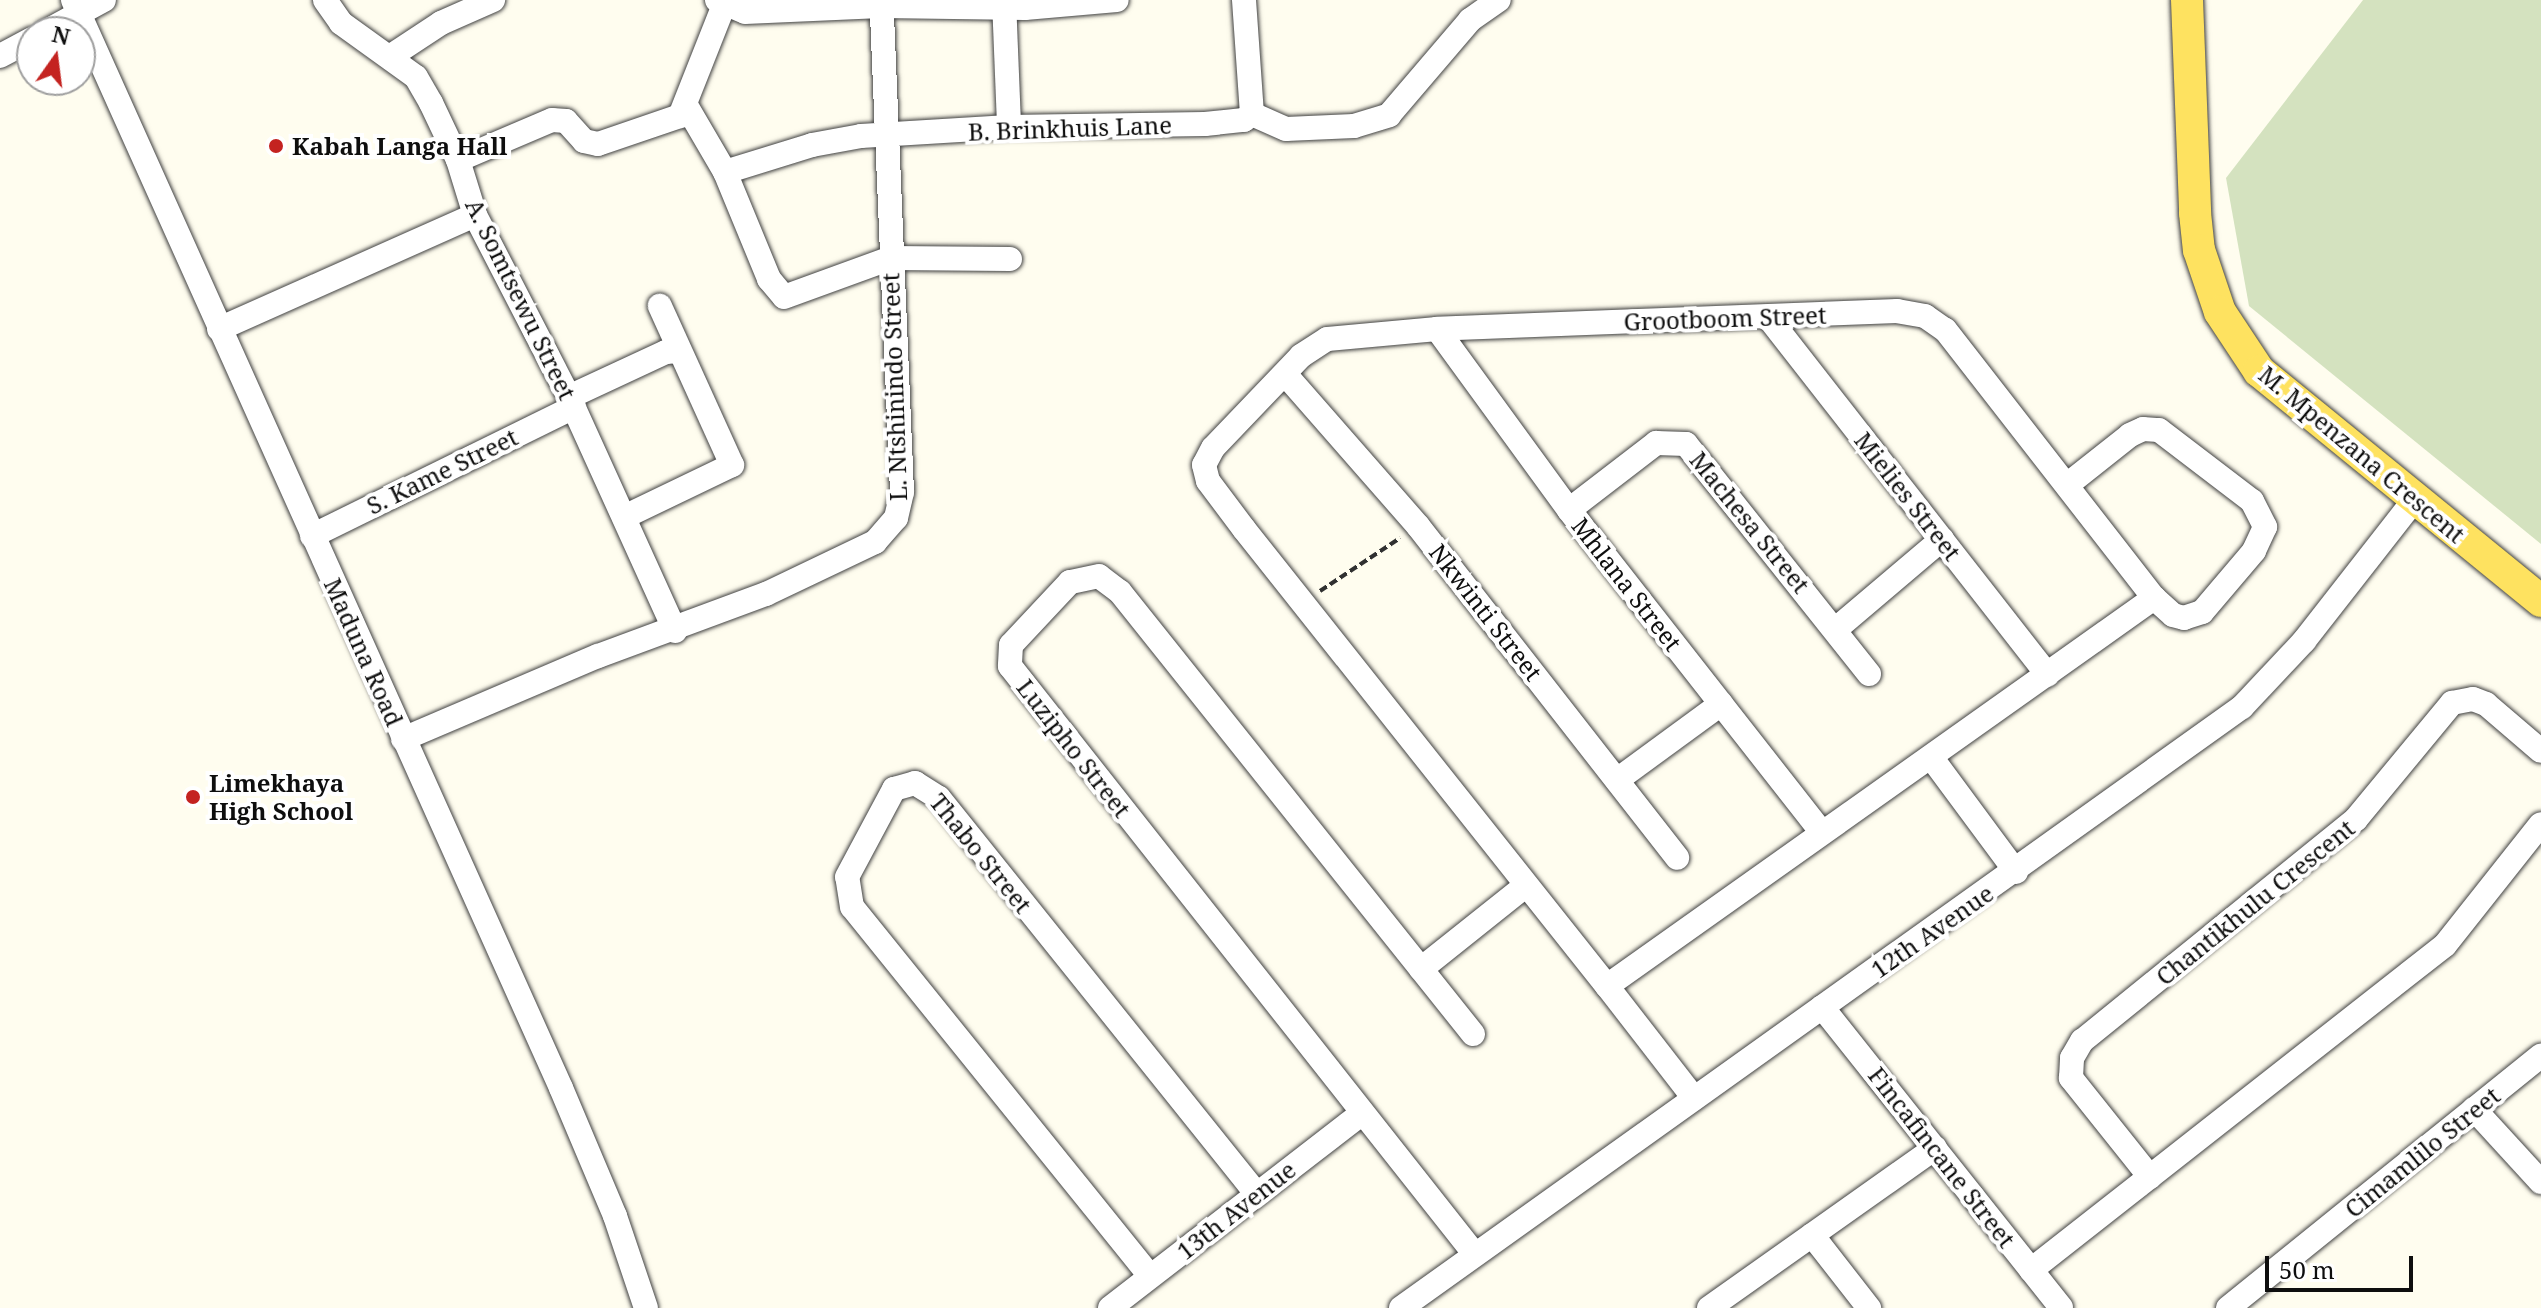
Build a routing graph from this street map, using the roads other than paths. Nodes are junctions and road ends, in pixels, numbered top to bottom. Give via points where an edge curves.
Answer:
1 (104, 0) edge
2 (325, 0) edge
3 (493, 0) edge
4 (1117, 0) edge
5 (1244, 0) edge
6 (1499, 0) edge
7 (2187, 0) edge
8 (720, 3) edge
9 (881, 3) edge
10 (1004, 4) edge
11 (75, 7) edge
12 (391, 56) junction
13 (687, 107) junction
14 (1252, 114) junction
15 (1009, 127) junction
16 (886, 137) junction
17 (458, 160) junction
18 (725, 172) junction
19 (475, 215) junction
20 (891, 258) junction
21 (1010, 259) dead end
22 (660, 306) dead end
23 (1768, 317) junction
24 (219, 329) junction
25 (1437, 329) junction
26 (679, 351) junction
27 (1285, 374) junction
28 (571, 402) junction
29 (2067, 485) junction
30 (2414, 500) junction
31 (1569, 510) junction
32 (624, 517) junction
33 (312, 536) junction
34 (1942, 539) junction
35 (2154, 598) junction
36 (2541, 601) edge
37 (1836, 629) junction
38 (675, 631) junction
39 (1869, 674) dead end
40 (2048, 675) junction
41 (1721, 704) junction
42 (403, 739) junction
43 (2541, 751) edge
44 (1931, 757) junction
45 (1617, 780) junction
46 (2541, 824) edge
47 (1822, 833) junction
48 (1677, 858) dead end
49 (2016, 872) junction
50 (1525, 886) junction
51 (1421, 969) junction
52 (1607, 986) junction
53 (1822, 1007) junction
54 (1473, 1034) dead end
55 (2541, 1055) edge
56 (1694, 1098) junction
57 (2474, 1109) junction
58 (1362, 1113) junction
59 (1935, 1148) junction
60 (2150, 1177) junction
61 (2541, 1182) edge
62 (1256, 1193) junction
63 (1812, 1235) junction
64 (1473, 1252) junction
65 (2031, 1270) junction
66 (1150, 1276) junction
67 (646, 1308) edge
68 (1110, 1308) edge
69 (1401, 1308) edge
70 (1709, 1308) edge
71 (1869, 1308) edge
72 (2061, 1308) edge
73 (2228, 1308) edge

1 - 11 street
2 - 12 street, A. Somtsewu Street via 341,23
3 - 12 street via 441,23
4 - 10 street
5 - 14 street
6 - 14 street via 1470,20 1389,115 1354,126 1286,129
7 - 30 main road, M. Mpenzana Crescent via 2195,213 2199,250 2220,312 2259,371
8 - 9 street via 745,12
8 - 13 street
9 - 10 street
9 - 16 street, L. Ntshinindo Street
10 - 15 street
11 - 24 street, Maduna Road
12 - 17 street, A. Somtsewu Street via 416,77
13 - 17 street via 667,123 598,144 584,141 566,121 552,120
13 - 18 street
14 - 15 street, B. Brinkhuis Lane via 1244,120 1205,124
15 - 16 street, B. Brinkhuis Lane
16 - 18 street, B. Brinkhuis Lane via 812,145
16 - 20 street, L. Ntshinindo Street
17 - 19 street, A. Somtsewu Street
18 - 20 street via 769,279 784,297
19 - 24 street
19 - 28 street, A. Somtsewu Street
20 - 21 street
20 - 38 street, L. Ntshinindo Street via 902,492 896,518 875,542 852,554
22 - 26 street
23 - 25 street, Grootboom Street
23 - 29 street, Grootboom Street via 1897,311 1935,320
23 - 34 street, Mielies Street
24 - 33 street, Maduna Road
25 - 27 street, Grootboom Street via 1327,339
25 - 31 street, Mhlana Street
26 - 28 street, S. Kame Street via 666,352
26 - 32 street via 732,465
27 - 45 street, Nkwinti Street via 1418,526
27 - 50 street, Grootboom Street via 1213,448 1204,472
28 - 32 street, A. Somtsewu Street
28 - 33 street, S. Kame Street
29 - 35 street, Grootboom Street
29 - 35 street via 2130,435 2151,428 2177,441 2262,512 2265,527 2254,551 2202,612 2184,618 2173,615
30 - 36 main road, M. Mpenzana Crescent
30 - 49 street, 12th Avenue via 2304,641 2242,707
31 - 37 street, Machesa Street via 1656,443 1686,444
31 - 41 street, Mhlana Street
32 - 38 street, A. Somtsewu Street
33 - 42 street, Maduna Road
34 - 37 street
34 - 40 street, Mielies Street
35 - 40 street
37 - 39 street, Machesa Street
38 - 42 street, L. Ntshinindo Street via 598,656
40 - 44 street
41 - 45 street
41 - 47 street, Mhlana Street
42 - 67 street, Maduna Road via 561,1088 615,1216
43 - 60 street, Chantikhulu Crescent via 2486,704 2473,699 2452,703 2356,819 2082,1041 2073,1052 2071,1078
44 - 47 street
44 - 49 street
45 - 48 street, Nkwinti Street
46 - 60 street via 2445,945
47 - 52 street
49 - 53 street, 12th Avenue
50 - 51 street
50 - 52 street, Grootboom Street
51 - 54 street, Luzipho Street
51 - 58 street, Luzipho Street via 1107,580 1086,576 1070,582 1015,640 1010,666
52 - 56 street, Grootboom Street
53 - 56 street, 12th Avenue
53 - 59 street, Fincafincane Street
55 - 57 street, Cimamlilo Street
56 - 64 street, 12th Avenue
57 - 61 street
57 - 73 street, Cimamlilo Street
58 - 62 street, 13th Avenue
58 - 64 street, Luzipho Street
59 - 63 street
59 - 65 street, Fincafincane Street
60 - 65 street
62 - 66 street, 13th Avenue
62 - 66 street, Thabo Street via 934,792 915,783 894,789 847,877 852,907
63 - 70 street
63 - 71 street
64 - 69 street, 12th Avenue
65 - 72 street, Fincafincane Street
66 - 68 street, 13th Avenue

